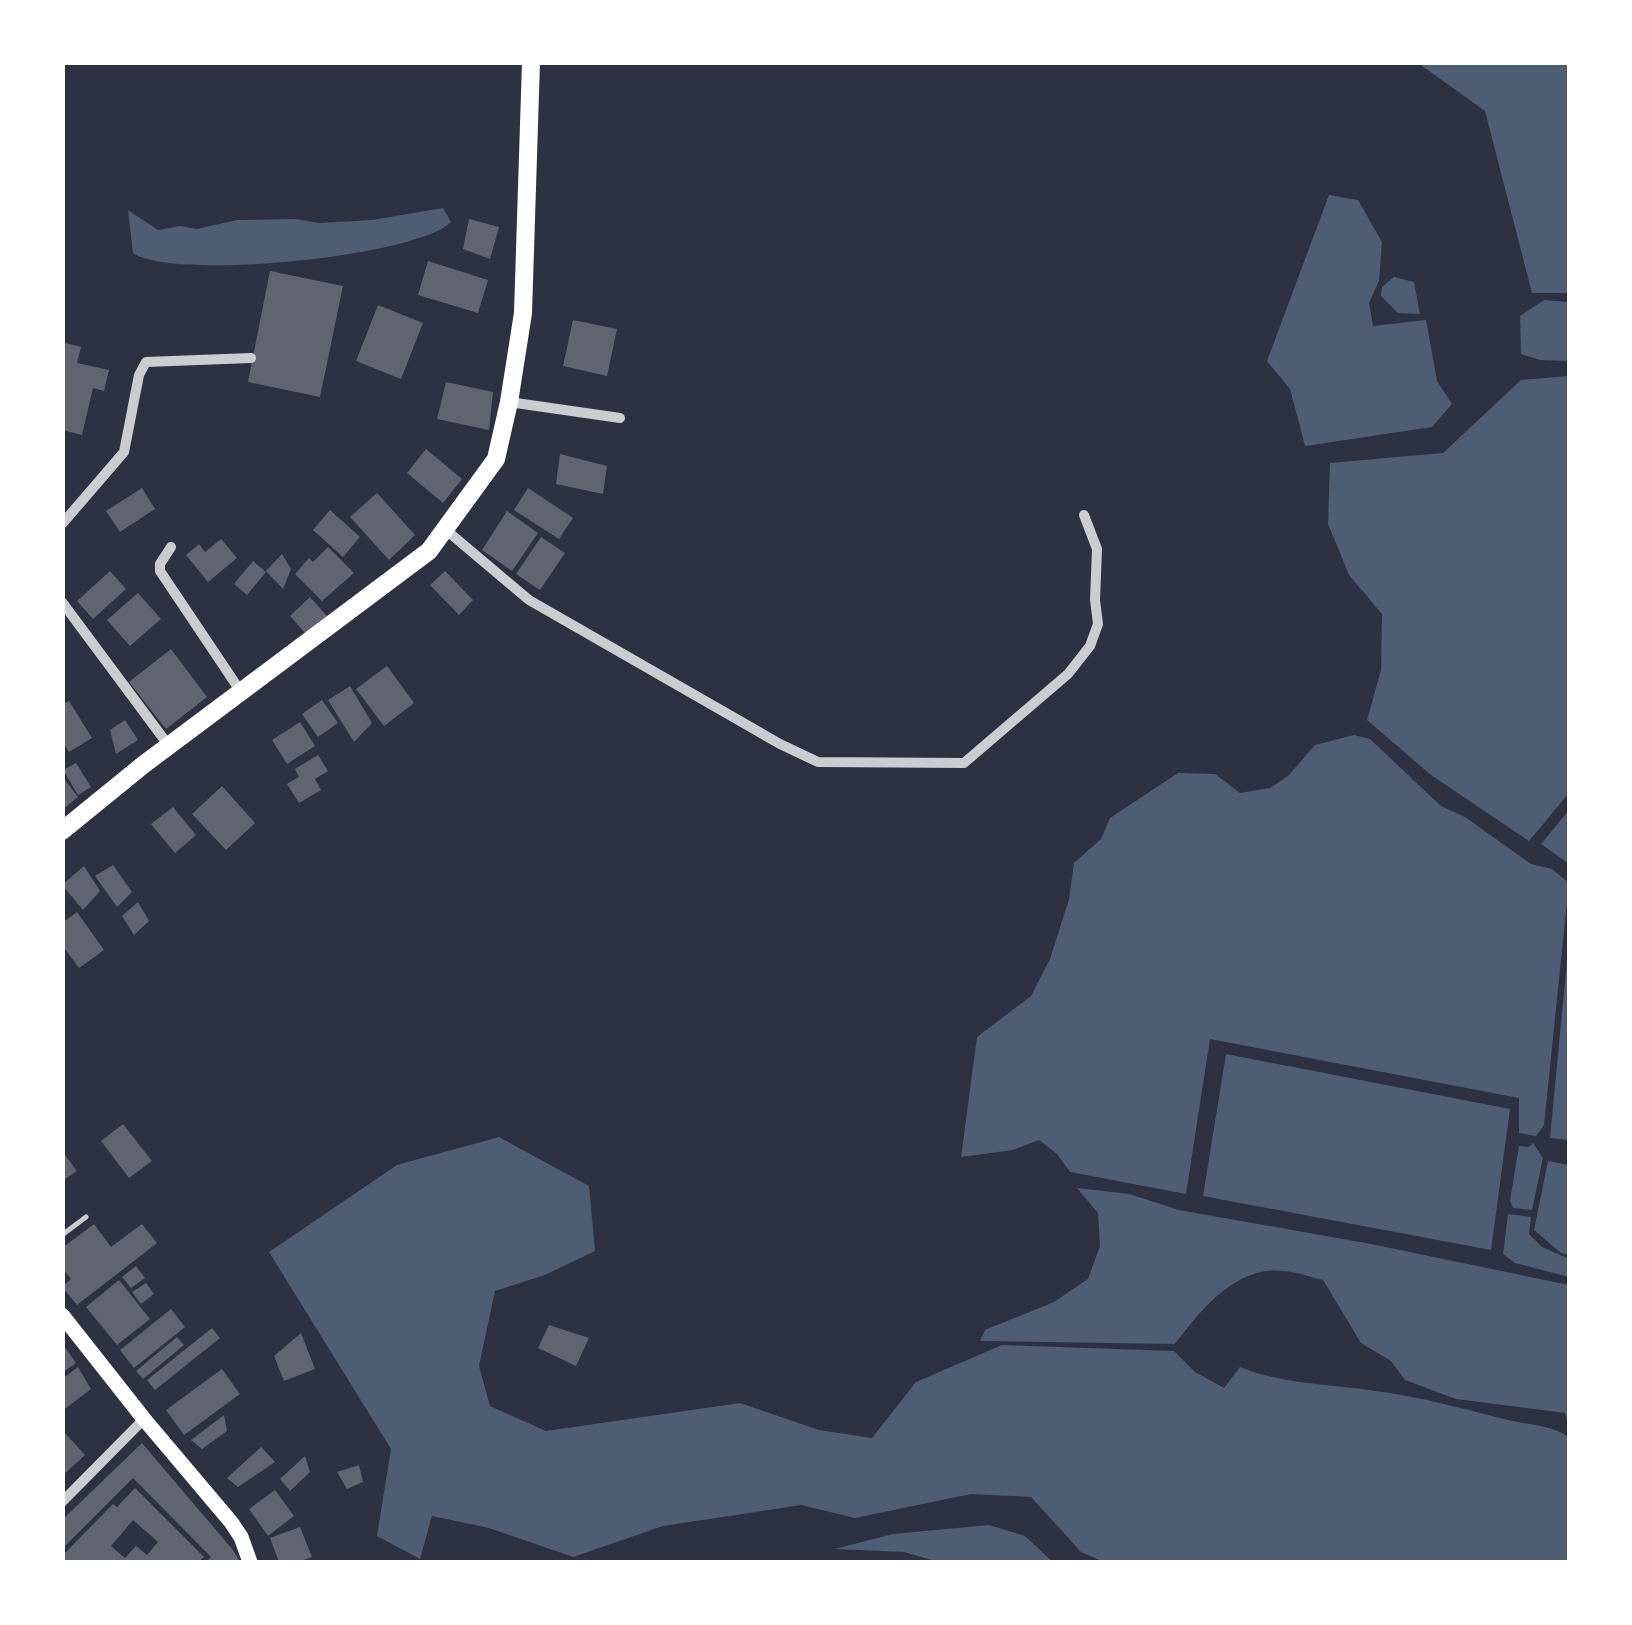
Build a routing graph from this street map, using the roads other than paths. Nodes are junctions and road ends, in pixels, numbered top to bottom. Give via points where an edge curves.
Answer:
1 (531, 62) edge
2 (251, 358) dead end
3 (509, 402) junction
4 (620, 418) dead end
5 (1084, 515) dead end
6 (62, 524) edge
7 (446, 530) junction
8 (170, 547) dead end
9 (62, 602) edge
10 (241, 692) junction
11 (168, 746) junction
12 (62, 831) edge
13 (86, 1218) dead end
14 (62, 1235) edge
15 (62, 1315) edge
16 (144, 1419) junction
17 (62, 1502) edge
18 (250, 1562) edge

1 - 3 main road via 523,313
2 - 6 street via 146,362 124,452
3 - 4 street
3 - 7 main road via 496,458
5 - 7 street via 1098,549 1098,624 1090,646 1068,674 964,763 818,762 528,600
7 - 10 main road via 429,551
8 - 10 street via 160,571
9 - 11 street
10 - 11 main road
11 - 12 main road
13 - 14 lane
15 - 16 main road
16 - 17 street
16 - 18 main road via 231,1522

